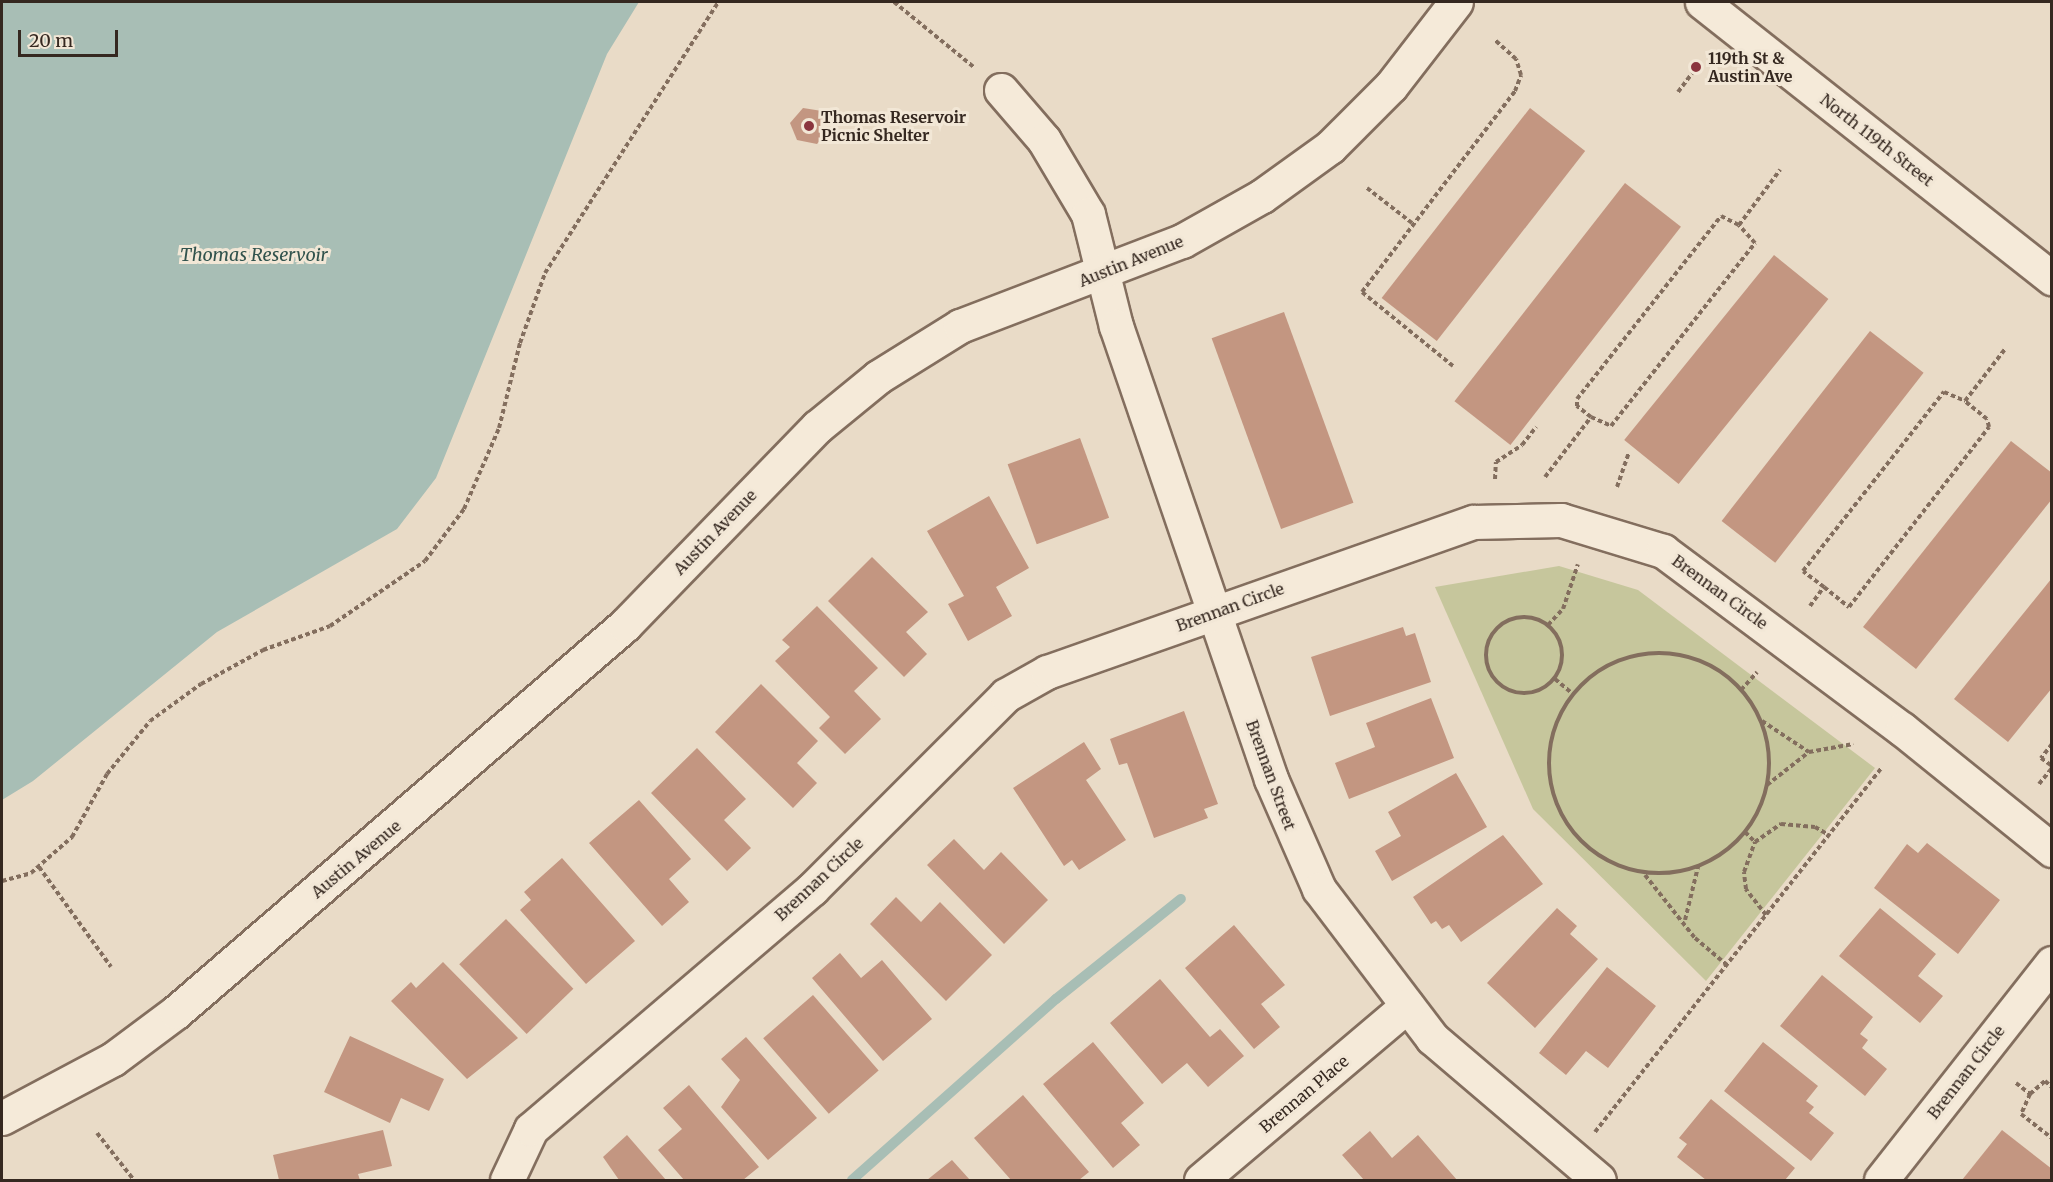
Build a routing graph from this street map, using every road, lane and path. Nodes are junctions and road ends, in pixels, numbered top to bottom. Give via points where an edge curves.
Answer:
1 (718, 2) edge
2 (894, 2) edge
3 (1456, 2) edge
4 (1702, 2) edge
5 (1495, 40) dead end
6 (1697, 67) dead end
7 (1001, 90) joint
8 (1678, 92) dead end
9 (1780, 170) dead end
10 (1367, 188) dead end
11 (1412, 223) junction
12 (1739, 225) junction
13 (1103, 273) junction
14 (2052, 278) edge
15 (2005, 349) dead end
16 (1453, 366) dead end
17 (1965, 401) junction
18 (1591, 417) junction
19 (1536, 427) dead end
20 (1629, 453) dead end
21 (1545, 477) dead end
22 (1495, 479) dead end
23 (1617, 487) dead end
24 (1578, 564) dead end
25 (1824, 587) junction
26 (1810, 606) dead end
27 (1215, 613) junction
28 (1548, 626) junction
29 (1757, 672) dead end
30 (1555, 679) junction
31 (1741, 690) junction
32 (1573, 694) junction
33 (1760, 719) junction
34 (1853, 744) dead end
35 (2052, 744) edge
36 (1809, 752) junction
37 (1882, 767) dead end
38 (2052, 767) edge
39 (2040, 784) dead end
40 (1766, 786) junction
41 (1745, 831) junction
42 (1828, 835) junction
43 (1755, 842) junction
44 (2052, 850) edge
45 (39, 867) junction
46 (1698, 867) junction
47 (1645, 874) junction
48 (2, 881) edge
49 (1766, 915) junction
50 (1685, 921) junction
51 (2052, 963) edge
52 (1726, 965) junction
53 (111, 966) dead end
54 (1407, 1006) junction
55 (2016, 1083) dead end
56 (2052, 1087) edge
57 (2030, 1094) junction
58 (2, 1118) edge
59 (97, 1133) dead end
60 (1593, 1135) dead end
61 (2052, 1138) edge
62 (134, 1180) edge
63 (507, 1180) edge
64 (1201, 1180) edge
65 (1599, 1180) edge
66 (1881, 1180) edge

1 - 45 path via 545,273 520,343 499,428 464,509 425,561 330,626 263,650 201,684 150,721 107,774 72,837
2 - 7 path
3 - 13 street, Austin Avenue via 1391,86 1330,147 1262,196 1182,241
4 - 14 street, North 119th Street
5 - 11 path via 1516,59 1521,75 1515,91
6 - 8 path
7 - 13 street, Brennan Street via 1044,140 1084,205
9 - 12 path
10 - 11 path
11 - 16 path via 1362,292
12 - 18 path via 1721,216 1577,399 1577,406
12 - 18 path via 1755,243 1611,426
13 - 27 street, Brennan Street
13 - 58 street, Austin Avenue via 960,326 878,377 818,427 600,648 176,1012 113,1059
15 - 17 path
17 - 25 path via 1944,392 1803,572
17 - 25 path via 1988,419 1989,427 1849,607
18 - 21 path
19 - 22 path via 1522,445 1496,462
20 - 23 path
24 - 28 path via 1563,609
25 - 26 path
27 - 44 street, Brennan Circle via 1473,522 1560,520 1663,551 1689,566
27 - 54 street, Brennan Street via 1271,779 1306,861 1349,932
27 - 63 street, Brennan Circle via 1047,672 1006,695 812,889 531,1129
28 - 30 path via 1563,653
28 - 30 path via 1529,617 1504,622 1488,642 1486,660 1492,677 1511,692 1535,692
29 - 31 path
30 - 32 path
31 - 32 path via 1698,658 1664,652 1630,656 1598,670
31 - 33 path
32 - 47 path via 1554,728 1549,766 1556,803 1576,836 1591,848
33 - 36 path
33 - 40 path via 1770,768
34 - 36 path
35 - 38 path via 2041,758
36 - 40 path
37 - 42 path
38 - 39 path
40 - 41 path
41 - 43 path
41 - 46 path
42 - 43 path via 1815,827 1781,824
42 - 49 path
43 - 49 path via 1744,872 1746,889
45 - 48 path
45 - 53 path
46 - 47 path
46 - 50 path
47 - 50 path
49 - 52 path
50 - 52 path
51 - 66 street, Brennan Circle
52 - 60 path
54 - 64 street, Brennan Place
54 - 65 street, Brennan Street via 1488,1089
55 - 57 path
56 - 57 path via 2045,1082
57 - 61 path via 2020,1114
59 - 62 path

